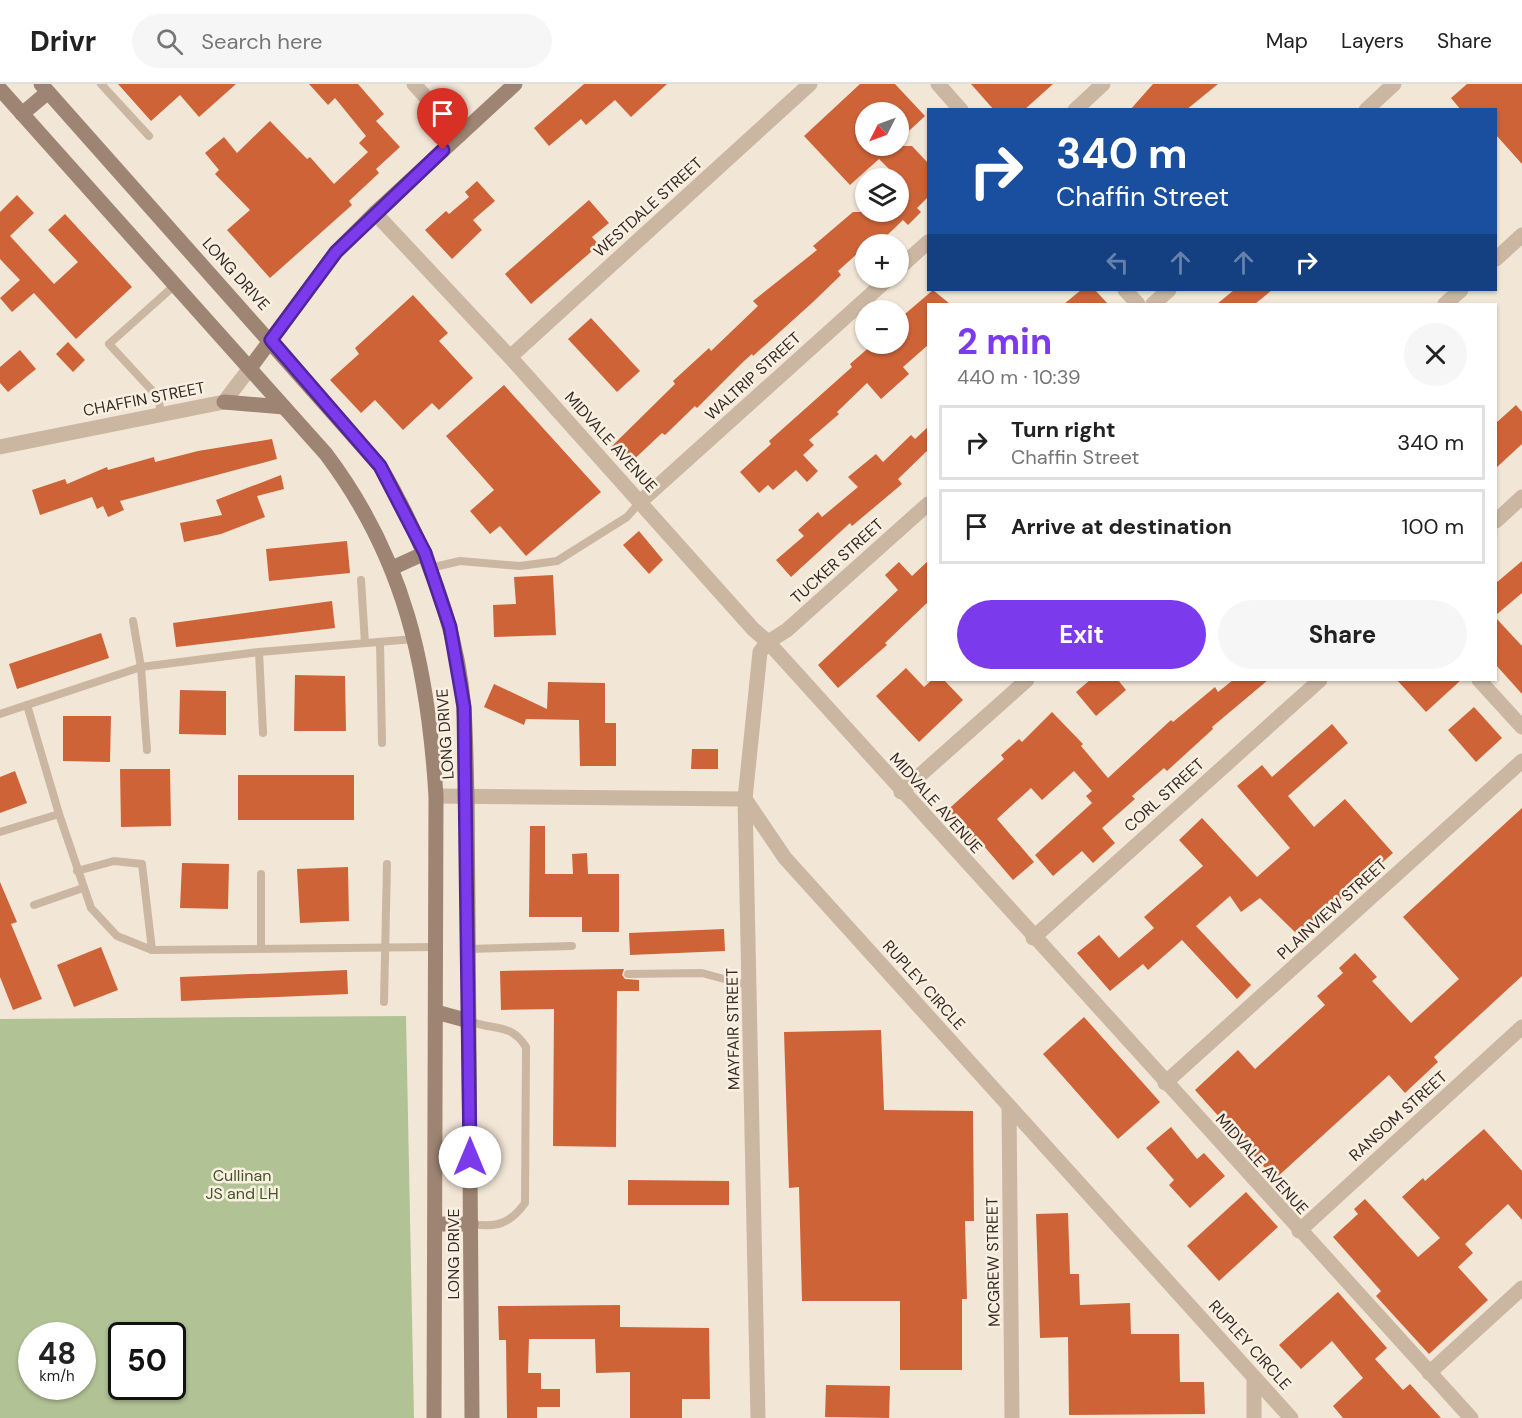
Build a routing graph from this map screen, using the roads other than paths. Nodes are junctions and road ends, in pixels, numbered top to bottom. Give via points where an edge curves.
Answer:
1 (101, 84) edge
2 (414, 84) edge
3 (515, 84) edge
4 (810, 84) edge
5 (938, 84) edge
6 (1103, 84) edge
7 (1394, 84) edge
8 (44, 88) edge
9 (0, 89) edge
10 (960, 108) edge
11 (1077, 108) edge
12 (1368, 108) edge
13 (22, 114) junction
14 (459, 135) junction
15 (149, 136) dead end
16 (375, 213) junction
17 (1522, 235) edge
18 (927, 243) edge
19 (1497, 258) edge
20 (909, 259) edge
21 (175, 285) junction
22 (878, 288) edge
23 (1126, 291) edge
24 (1168, 291) edge
25 (1460, 291) edge
26 (1137, 303) edge
27 (1154, 303) edge
28 (1446, 303) edge
29 (271, 340) junction
30 (510, 357) junction
31 (250, 368) junction
32 (224, 402) junction
33 (284, 407) junction
34 (161, 413) junction
35 (0, 447) edge
36 (1522, 497) edge
37 (640, 502) junction
38 (927, 505) edge
39 (1497, 520) edge
40 (425, 553) junction
41 (392, 568) junction
42 (430, 568) junction
43 (361, 580) dead end
44 (133, 621) dead end
45 (414, 639) junction
46 (380, 642) junction
47 (768, 642) junction
48 (365, 643) junction
49 (259, 652) junction
50 (141, 667) junction
51 (1026, 681) edge
52 (1319, 681) edge
53 (1480, 681) edge
54 (27, 705) junction
55 (0, 714) edge
56 (1522, 727) edge
57 (263, 733) dead end
58 (382, 743) dead end
59 (147, 750) dead end
60 (1522, 761) edge
61 (901, 792) junction
62 (436, 796) junction
63 (467, 796) junction
64 (745, 799) junction
65 (59, 814) junction
66 (0, 832) edge
67 (387, 864) dead end
68 (77, 871) junction
69 (261, 874) dead end
70 (83, 888) junction
71 (34, 906) dead end
72 (1033, 938) junction
73 (572, 946) dead end
74 (436, 947) junction
75 (261, 948) junction
76 (384, 948) junction
77 (469, 949) junction
78 (152, 950) junction
79 (628, 974) dead end
80 (750, 986) junction
81 (384, 1002) dead end
82 (436, 1012) junction
83 (470, 1021) junction
84 (1522, 1028) edge
85 (1165, 1083) junction
86 (1009, 1106) junction
87 (435, 1224) junction
88 (471, 1224) junction
89 (1299, 1231) junction
90 (1522, 1288) edge
91 (1429, 1372) junction
92 (1254, 1377) junction
93 (435, 1418) edge
94 (472, 1418) edge
95 (758, 1418) edge
96 (1012, 1418) edge
97 (1254, 1418) edge
98 (1291, 1418) edge
99 (1471, 1418) edge

1 - 15 lane
2 - 14 street
3 - 14 main road, CHAFFIN STREET
4 - 30 street, WESTDALE STREET
5 - 10 street
6 - 11 street
7 - 12 street
8 - 13 main road
8 - 29 main road, LONG DRIVE
9 - 13 main road, LONG DRIVE
13 - 21 main road, LONG DRIVE
14 - 16 main road, CHAFFIN STREET
16 - 29 main road, CHAFFIN STREET via 336,252
16 - 30 street, MIDVALE AVENUE
17 - 19 street
18 - 20 street
21 - 31 main road, LONG DRIVE
21 - 34 lane via 109,344 158,397
22 - 37 street, WALTRIP STREET
23 - 26 street
24 - 27 street
25 - 28 street
29 - 31 main road, CHAFFIN STREET
29 - 40 main road, LONG DRIVE via 380,466
30 - 37 street, MIDVALE AVENUE
31 - 32 street, CHAFFIN STREET
31 - 33 main road, LONG DRIVE
32 - 33 main road
32 - 34 street, CHAFFIN STREET
33 - 41 main road, LONG DRIVE via 353,490
34 - 35 street, CHAFFIN STREET
36 - 39 street
37 - 42 lane via 627,517 557,561 520,566 460,561
37 - 47 street, MIDVALE AVENUE
38 - 47 street, TUCKER STREET via 787,630
40 - 41 main road
40 - 42 main road, LONG DRIVE
41 - 45 main road, LONG DRIVE
42 - 63 main road, LONG DRIVE via 450,627 464,707
43 - 48 lane
44 - 50 lane
45 - 46 lane
45 - 62 main road, LONG DRIVE via 431,722
46 - 48 lane
46 - 58 lane
47 - 61 street, MIDVALE AVENUE
47 - 64 street, MAYFAIR STREET via 760,652
48 - 49 lane
49 - 50 lane
49 - 57 lane
50 - 54 lane
50 - 59 lane
51 - 61 street
52 - 72 street, CORL STREET
53 - 56 street
54 - 55 lane
54 - 65 lane
60 - 85 street, PLAINVIEW STREET
61 - 72 street, MIDVALE AVENUE
62 - 63 street
62 - 74 main road, LONG DRIVE
63 - 64 street
63 - 77 main road, LONG DRIVE
64 - 80 street, MAYFAIR STREET
64 - 86 street, RUPLEY CIRCLE via 785,858
65 - 66 lane
65 - 68 lane
67 - 76 lane
68 - 70 lane
68 - 78 lane via 114,861 142,864
69 - 75 lane
70 - 71 lane
70 - 78 lane via 91,908 117,936
72 - 85 street, MIDVALE AVENUE
73 - 77 lane
74 - 76 lane
74 - 82 main road, LONG DRIVE
75 - 76 lane
75 - 78 lane
76 - 81 lane
77 - 83 main road, LONG DRIVE
79 - 80 lane via 702,973
80 - 95 street, MAYFAIR STREET
82 - 83 main road
82 - 87 main road, LONG DRIVE
83 - 88 main road, LONG DRIVE
83 - 88 lane via 487,1028 506,1027 519,1035 526,1047 525,1203 504,1224
84 - 89 street, RANSOM STREET
85 - 89 street, MIDVALE AVENUE
86 - 92 street, RUPLEY CIRCLE
86 - 96 street, MCGREW STREET
87 - 88 main road
87 - 93 main road, LONG DRIVE
88 - 94 main road, LONG DRIVE
89 - 91 street, MIDVALE AVENUE
90 - 91 street
91 - 99 street, MIDVALE AVENUE
92 - 97 street
92 - 98 street, RUPLEY CIRCLE

